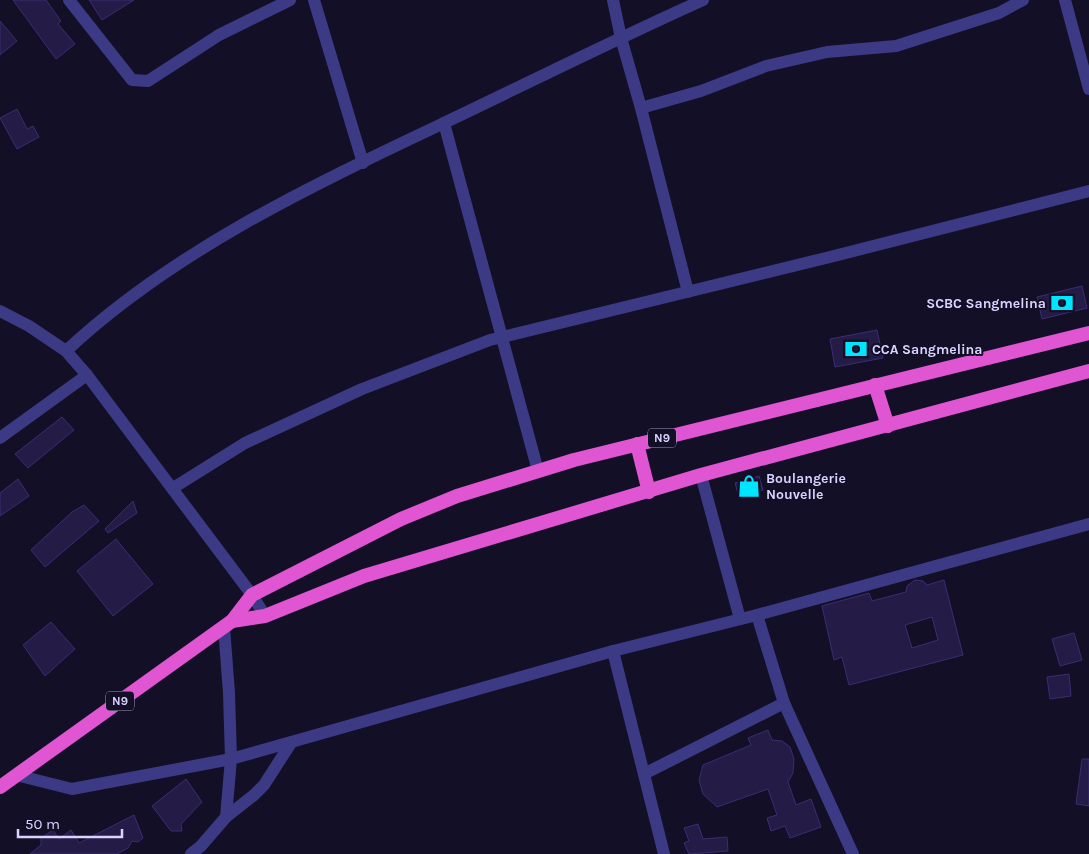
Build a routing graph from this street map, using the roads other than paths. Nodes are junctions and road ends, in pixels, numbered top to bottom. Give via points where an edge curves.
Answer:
1 (69, 0) edge
2 (290, 0) edge
3 (314, 0) edge
4 (613, 0) edge
5 (703, 0) edge
6 (1023, 0) edge
7 (1065, 0) edge
8 (621, 38) junction
9 (1089, 89) edge
10 (641, 108) junction
11 (444, 123) junction
12 (363, 163) junction
13 (1089, 191) edge
14 (688, 292) junction
15 (0, 311) edge
16 (1089, 333) edge
17 (502, 337) junction
18 (66, 351) junction
19 (1089, 371) edge
20 (87, 375) junction
21 (875, 385) junction
22 (888, 426) junction
23 (0, 438) edge
24 (637, 444) junction
25 (538, 471) junction
26 (701, 476) junction
27 (173, 488) junction
28 (649, 492) junction
29 (1089, 524) edge
30 (252, 595) junction
31 (757, 615) junction
32 (265, 616) junction
33 (740, 619) junction
34 (228, 624) junction
35 (613, 651) junction
36 (784, 703) junction
37 (291, 742) junction
38 (231, 759) junction
39 (644, 774) junction
40 (16, 775) junction
41 (0, 787) edge
42 (226, 817) junction
43 (191, 854) edge
44 (664, 854) edge
45 (853, 854) edge

1 - 2 street via 132,80 148,81 219,35
3 - 12 street
4 - 8 street
5 - 8 street
6 - 10 street via 999,13 896,46 827,52 766,66 701,91
7 - 9 street
8 - 10 street
8 - 11 street
10 - 14 street
11 - 12 street
11 - 17 street
12 - 18 street via 269,211 168,270 114,309
13 - 14 street
14 - 17 street
15 - 18 street
16 - 21 highway, N9
17 - 25 street
17 - 27 street via 362,389 245,443
18 - 20 street
19 - 22 highway, N9
20 - 23 street
20 - 27 street
21 - 22 highway
21 - 24 highway, N9
22 - 26 highway, N9
24 - 25 highway, N9
24 - 28 highway
25 - 30 highway, N9 via 457,496 401,519
26 - 28 highway, N9
26 - 33 street
27 - 30 street
28 - 32 highway, N9 via 364,576
29 - 31 street
30 - 32 street
30 - 34 highway, N9
31 - 33 street
31 - 36 street
32 - 34 highway, N9
33 - 35 street
34 - 38 street
34 - 40 highway, N9
35 - 37 street
35 - 39 street
36 - 39 street
36 - 45 street
37 - 38 street
37 - 42 street via 254,796
38 - 40 street via 72,789
38 - 42 street
39 - 44 street
40 - 41 highway, N9
42 - 43 street

